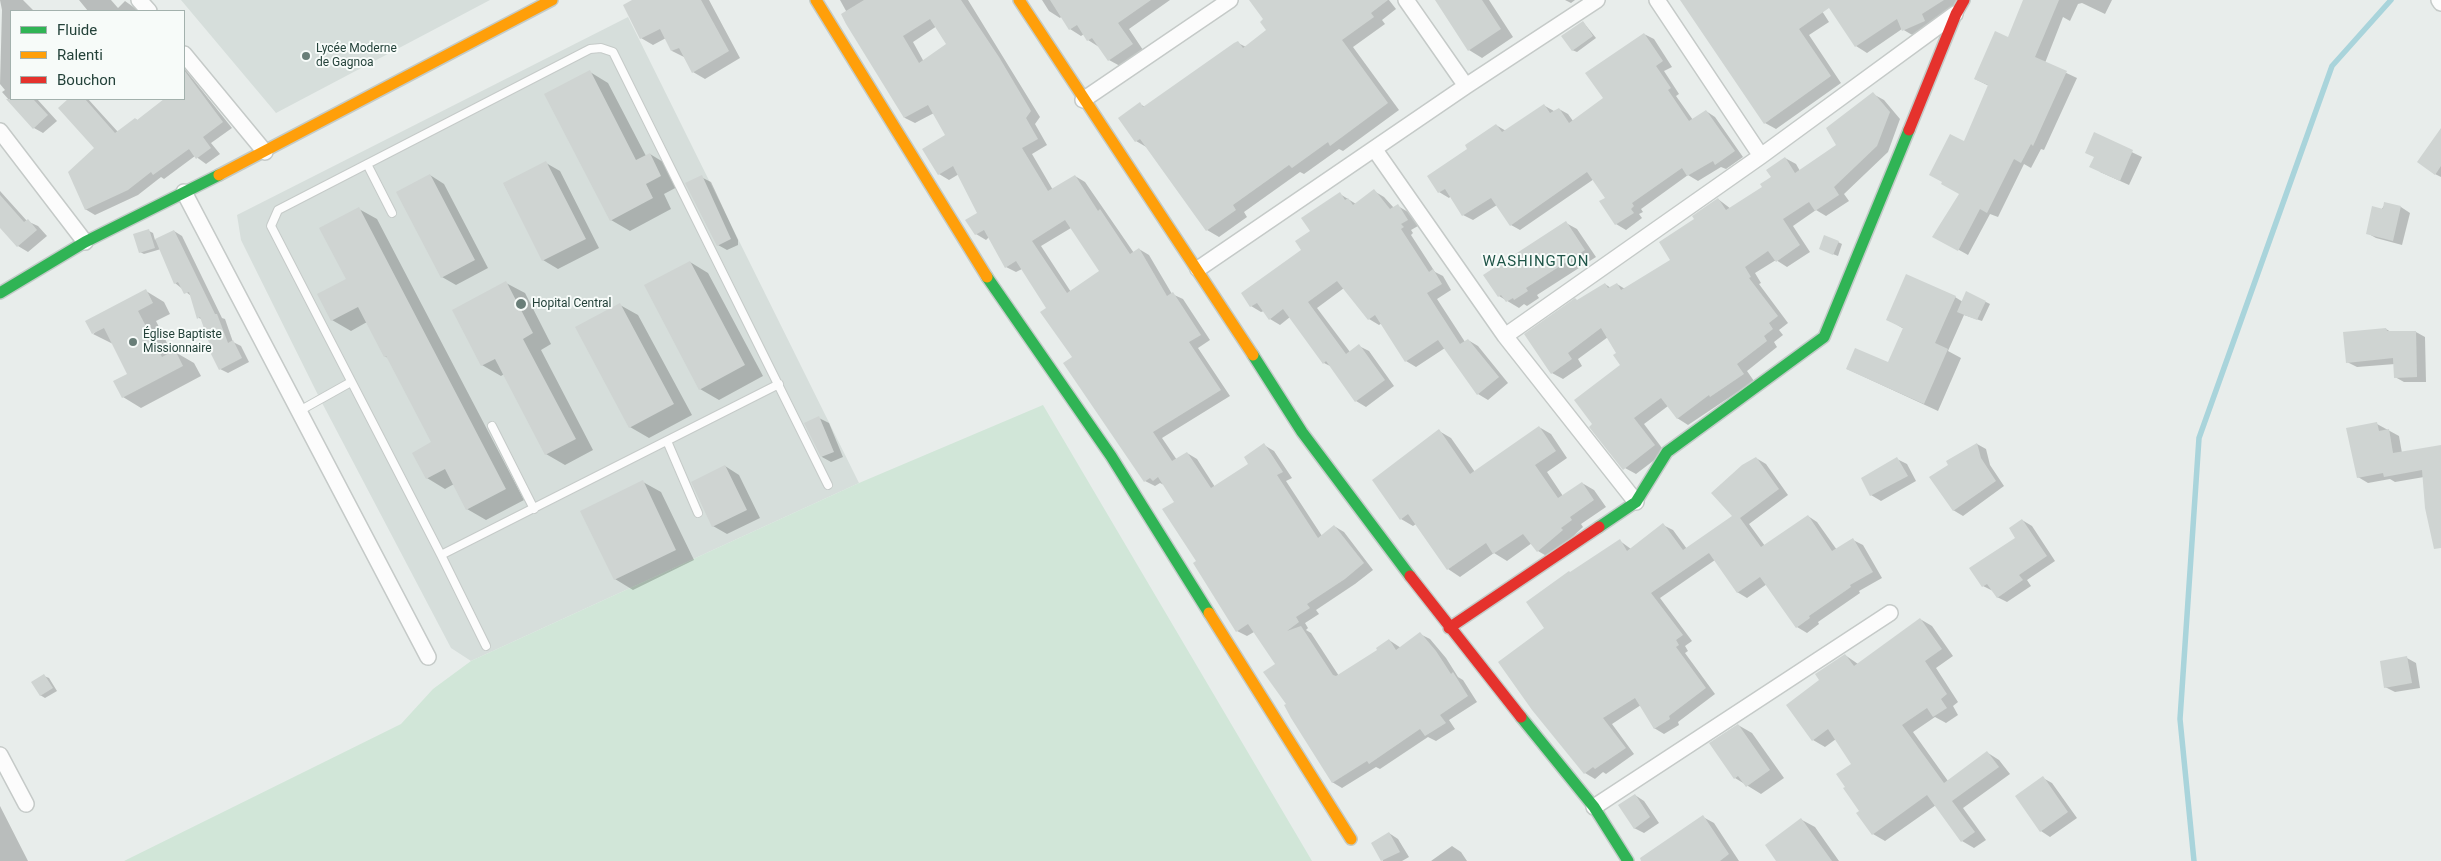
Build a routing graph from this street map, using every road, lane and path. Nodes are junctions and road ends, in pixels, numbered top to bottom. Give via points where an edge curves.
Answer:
1 (139, 0) edge
2 (552, 0) edge
3 (816, 0) edge
4 (1019, 0) edge
5 (1230, 0) edge
6 (1406, 0) edge
7 (1597, 0) edge
8 (1657, 0) edge
9 (1964, 0) edge
10 (148, 10) edge
11 (1956, 14) junction
12 (185, 55) edge
13 (1466, 86) junction
14 (1084, 100) junction
15 (0, 131) edge
16 (1375, 150) junction
17 (265, 152) junction
18 (1761, 156) junction
19 (367, 164) junction
20 (184, 192) junction
21 (392, 213) dead end
22 (85, 242) junction
23 (1198, 269) junction
24 (2, 290) edge
25 (1506, 336) junction
26 (351, 382) junction
27 (779, 384) junction
28 (301, 410) junction
29 (492, 426) dead end
30 (667, 441) junction
31 (828, 485) dead end
32 (1636, 502) junction
33 (534, 509) junction
34 (698, 513) dead end
35 (441, 555) junction
36 (1890, 613) dead end
37 (1449, 628) junction
38 (486, 646) dead end
39 (428, 657) dead end
40 (0, 755) edge
41 (26, 804) dead end
42 (1594, 807) junction
43 (1351, 839) dead end
44 (1628, 861) edge

1 - 10 street
2 - 17 street
3 - 43 street via 968,249 1111,456
4 - 14 street
5 - 14 street
6 - 13 street
7 - 13 street
8 - 18 street
9 - 11 street
11 - 18 street
11 - 32 street via 1824,336 1667,452
12 - 17 street
13 - 16 street
14 - 23 street
15 - 22 street
16 - 23 street
16 - 25 street
17 - 20 street
18 - 25 street
19 - 21 lane
19 - 26 lane via 278,210 271,226
19 - 27 lane via 590,49 613,52
20 - 22 street
20 - 28 street
22 - 24 street
23 - 37 street via 1302,432
25 - 32 street
26 - 28 lane
26 - 35 lane
27 - 30 lane
27 - 31 lane
28 - 39 street
29 - 33 lane
30 - 33 lane
30 - 34 lane
32 - 37 street
33 - 35 lane
35 - 38 lane
36 - 42 street
37 - 42 street
40 - 41 street
42 - 44 street

